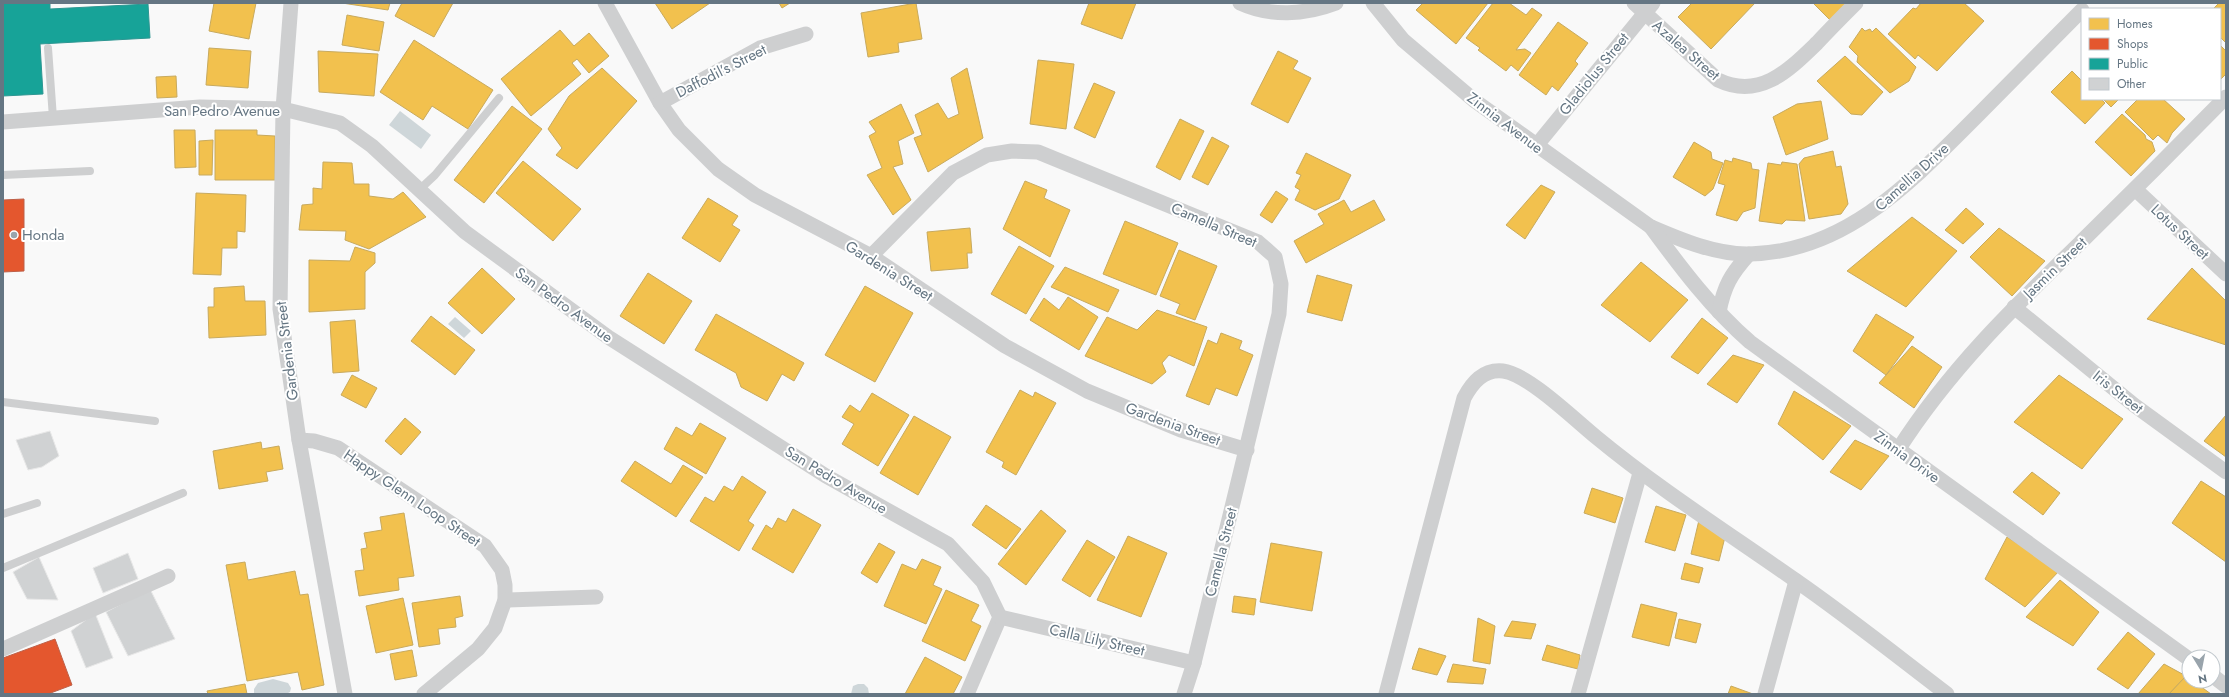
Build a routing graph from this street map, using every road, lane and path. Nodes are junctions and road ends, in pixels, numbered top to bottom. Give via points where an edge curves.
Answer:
1 (291, 3) edge
2 (605, 3) edge
3 (1240, 3) edge
4 (1336, 3) edge
5 (1374, 3) edge
6 (1856, 3) edge
7 (1643, 6) edge
8 (2081, 10) edge
9 (806, 34) dead end
10 (48, 48) dead end
11 (2226, 97) edge
12 (499, 98) dead end
13 (660, 103) junction
14 (282, 109) junction
15 (53, 118) junction
16 (3, 122) edge
17 (1536, 146) junction
18 (90, 171) dead end
19 (3, 175) edge
20 (2135, 189) junction
21 (419, 190) junction
22 (1651, 227) junction
23 (1749, 254) junction
24 (871, 256) junction
25 (2226, 274) edge
26 (2014, 308) junction
27 (1719, 312) junction
28 (3, 402) edge
29 (154, 421) dead end
30 (299, 440) junction
31 (1247, 450) junction
32 (1898, 450) junction
33 (2226, 472) edge
34 (1640, 473) junction
35 (183, 493) dead end
36 (36, 503) dead end
37 (3, 514) edge
38 (3, 568) edge
39 (168, 576) dead end
40 (1796, 581) junction
41 (596, 597) dead end
42 (505, 600) junction
43 (1000, 616) junction
44 (3, 649) edge
45 (2181, 653) edge
46 (1194, 662) junction
47 (345, 694) edge
48 (424, 694) edge
49 (967, 694) edge
50 (1184, 694) edge
51 (1386, 694) edge
52 (1578, 694) edge
53 (1765, 694) edge
54 (1947, 694) edge

1 - 14 street, Gardenia Street
2 - 13 street, Gardenia Street
3 - 4 street via 1270,12 1299,13
5 - 17 street, Zinnia Avenue via 1404,40 1426,60 1475,101
6 - 7 street, Azalea Street via 1791,69 1777,78 1745,87 1728,85 1718,80
7 - 17 street, Gladiolus Street
8 - 23 street, Camellia Drive via 1918,174 1881,207 1844,230 1806,245 1779,252
9 - 13 street, Daffodil’s Street via 760,48
10 - 15 lane
11 - 20 street, Jasmin Street
12 - 21 lane via 435,175
13 - 24 street, Gardenia Street via 680,130 718,169 756,195
14 - 15 street, San Pedro Avenue via 200,107
14 - 21 street, San Pedro Avenue via 340,123 372,146
14 - 30 street, Gardenia Street via 280,309
15 - 16 street, San Pedro Avenue
17 - 22 street, Zinnia Avenue
18 - 19 lane
20 - 25 street, Lotus Street
20 - 26 street, Jasmin Street
21 - 43 street, San Pedro Avenue via 465,232 608,337 826,476 948,544 983,582
22 - 23 street, Camellia Drive via 1718,250
22 - 27 street, Zinnia Drive via 1693,284
23 - 27 street via 1726,284
24 - 31 street, Gardenia Street via 1005,346 1087,391 1181,430
24 - 31 street, Camella Street via 953,173 987,155 1012,151 1038,152 1258,242 1275,257 1281,284 1279,314
26 - 32 street, Jasmin Street via 1939,390
26 - 33 street, Iris Street via 2134,405
27 - 32 street, Zinnia Drive via 1762,351
28 - 29 lane
30 - 42 street, Happy Glenn Loop Street via 314,441 338,448 485,546 502,570
30 - 47 street, Gardenia Street
31 - 46 street, Camella Street
32 - 45 street, Zinnia Drive
34 - 40 street
34 - 51 street via 1527,381 1503,371 1480,376 1470,386 1464,398
34 - 52 street
35 - 38 lane
36 - 37 lane
39 - 44 street
40 - 53 street
40 - 54 street
41 - 42 street
42 - 48 street, Happy Glenn Loop Street via 500,616 486,640
43 - 46 street, Calla Lily Street
43 - 49 street
46 - 50 street, Camella Street

